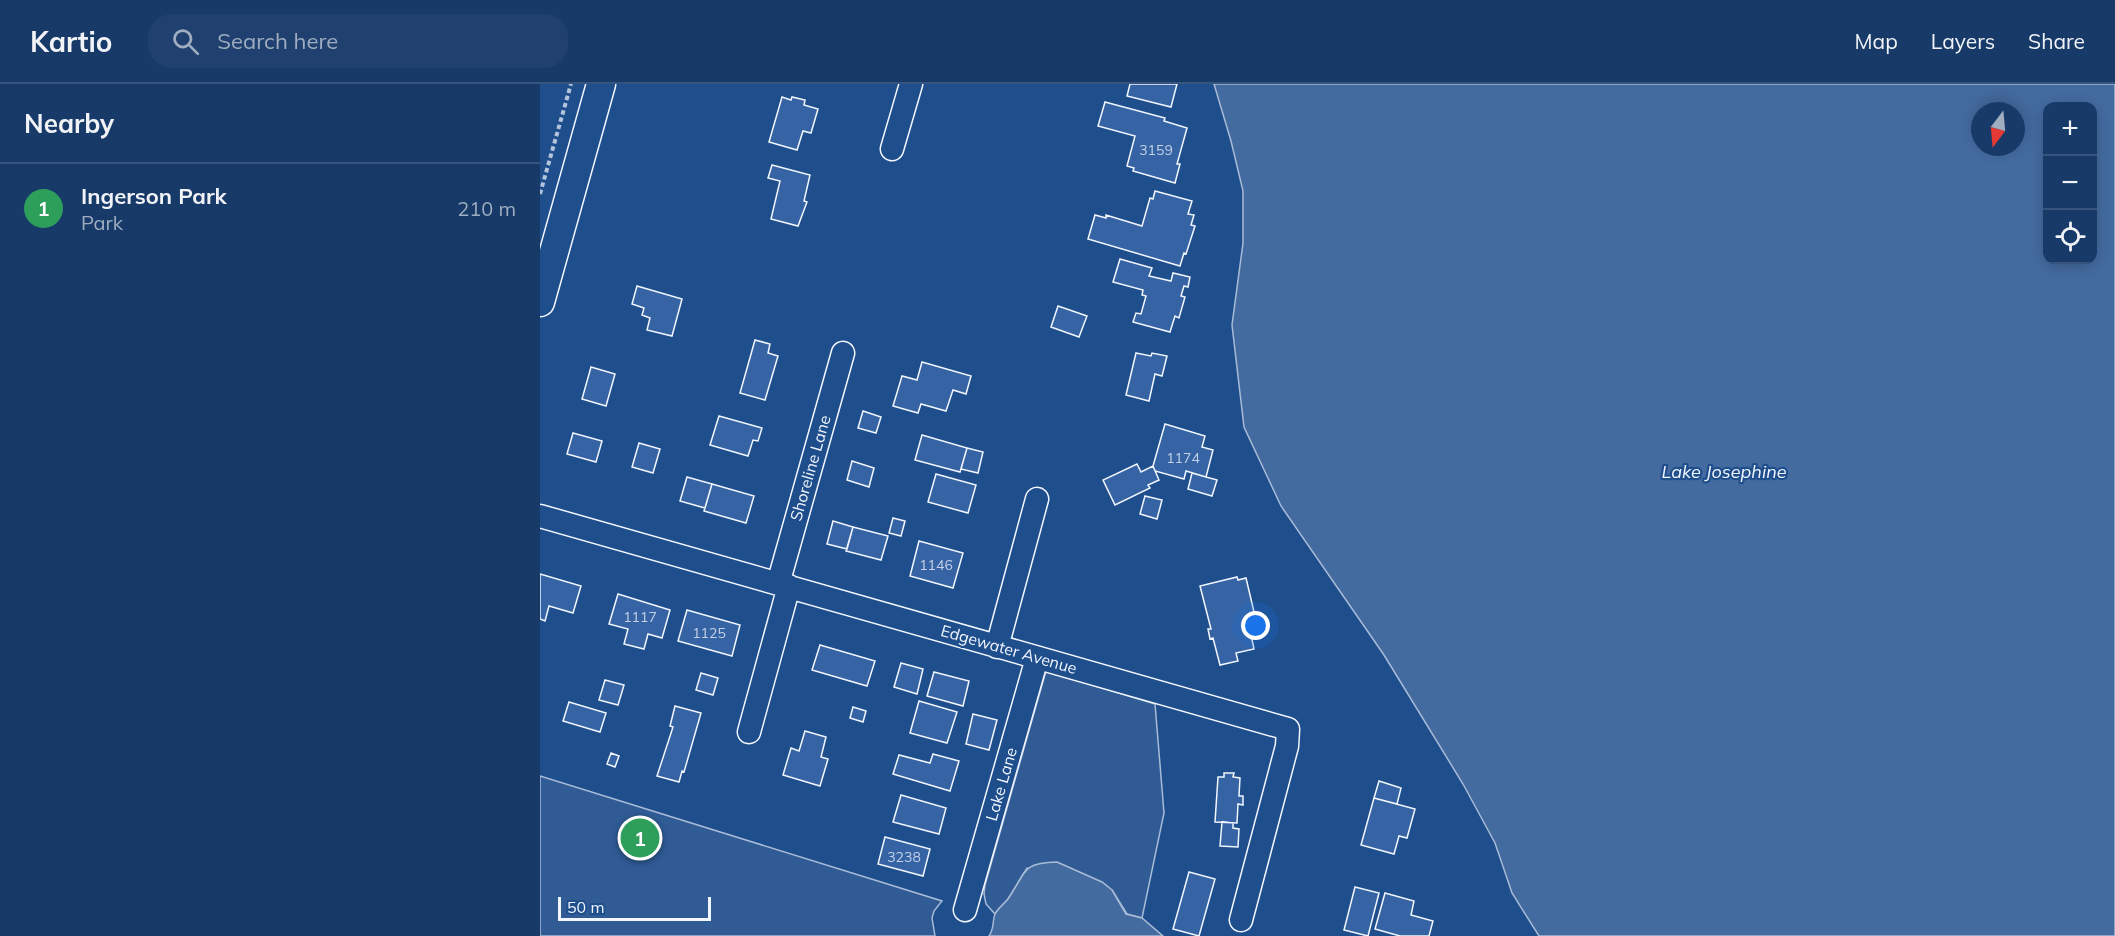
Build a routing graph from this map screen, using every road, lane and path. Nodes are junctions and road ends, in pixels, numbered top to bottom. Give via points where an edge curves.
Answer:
1 (571, 84) edge
2 (601, 84) edge
3 (910, 84) edge
4 (892, 149) dead end
5 (540, 194) edge
6 (541, 295) edge
7 (843, 353) dead end
8 (1037, 499) dead end
9 (540, 516) edge
10 (783, 585) junction
11 (998, 646) junction
12 (1037, 657) junction
13 (749, 732) dead end
14 (965, 910) dead end
15 (1240, 920) dead end

1 - 5 path
2 - 6 main road
3 - 4 street
7 - 10 street, Shoreline Lane
8 - 11 street
9 - 10 street, Edgewater Avenue
10 - 11 street, Edgewater Avenue
10 - 13 street, Shoreline Lane
11 - 12 street, Edgewater Avenue
12 - 14 street, Lake Lane
12 - 15 street, Edgewater Avenue via 1288,729 1287,746

